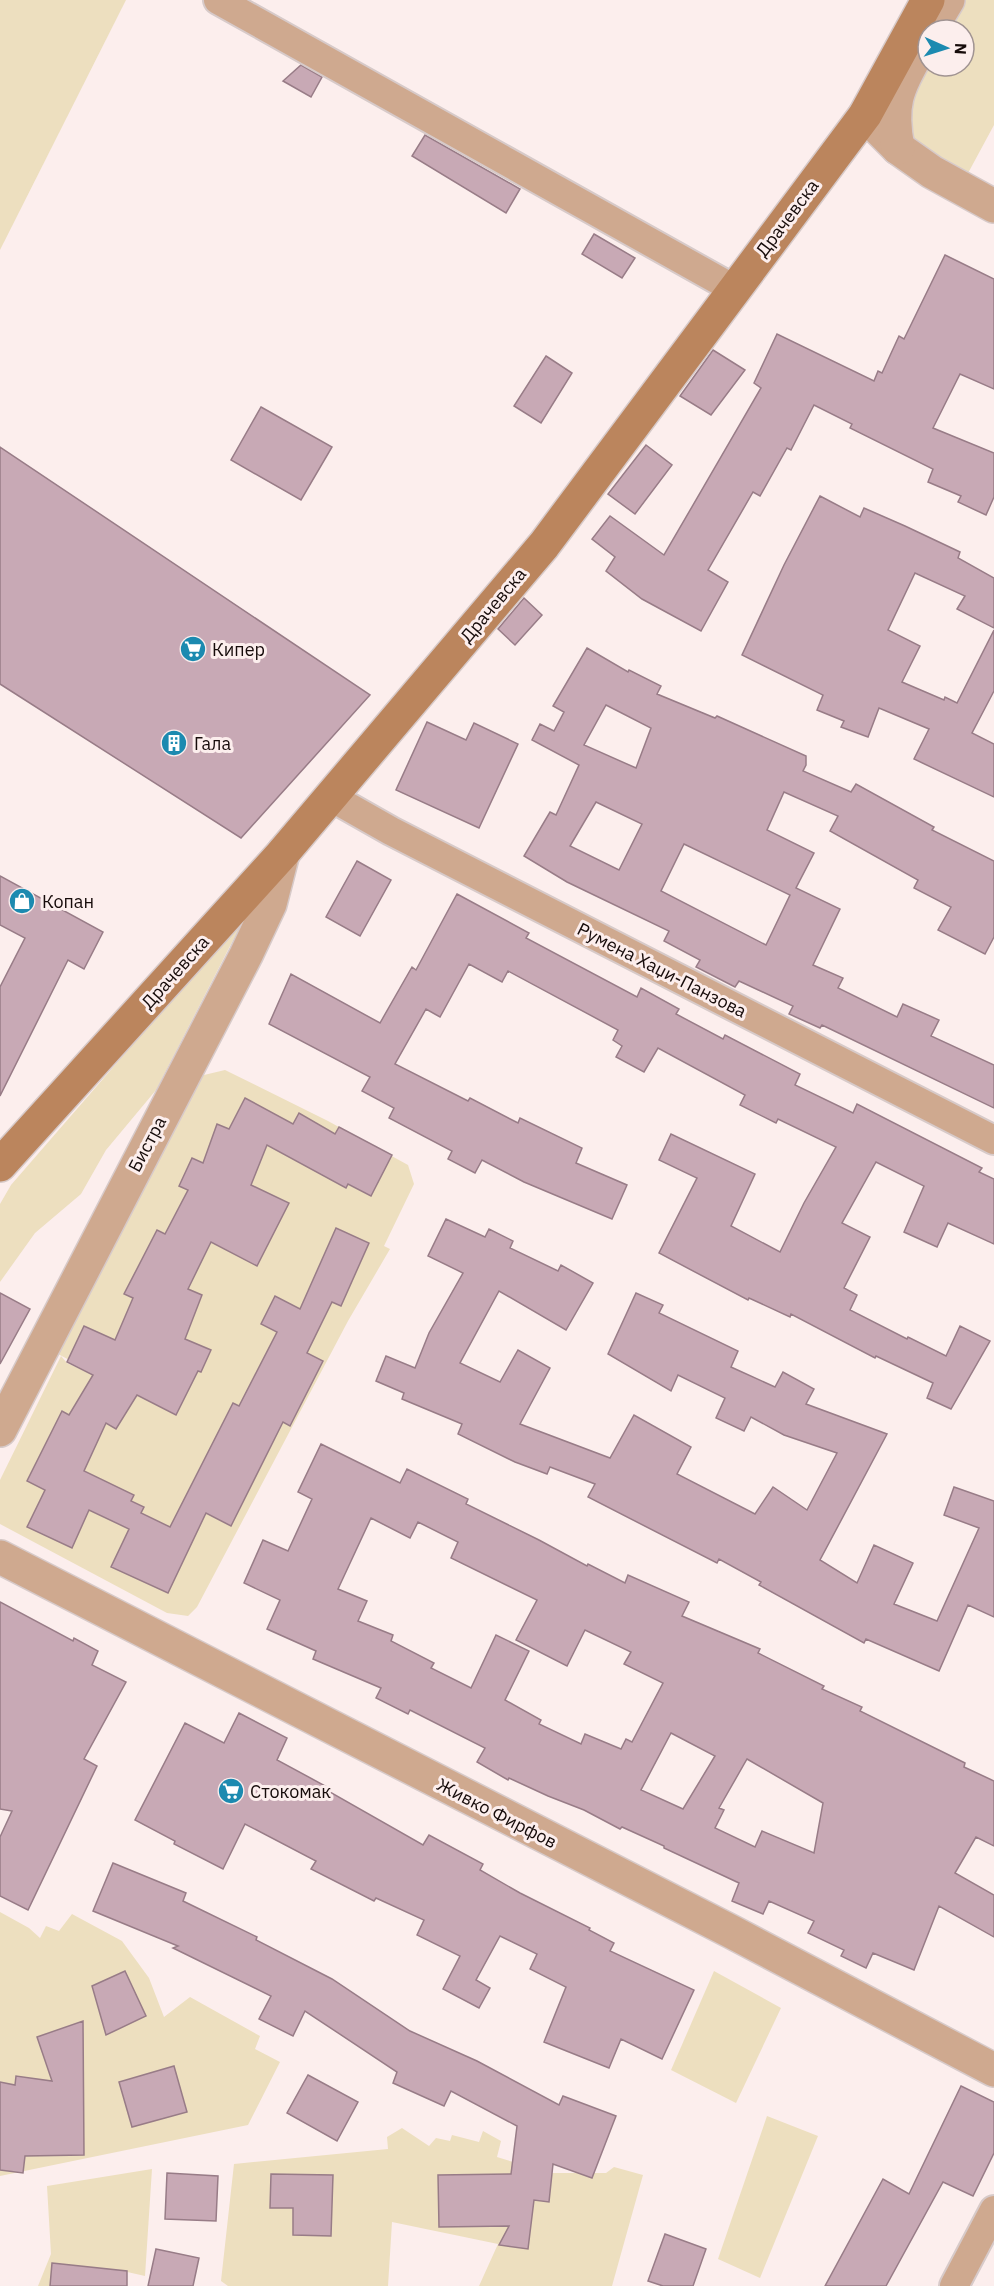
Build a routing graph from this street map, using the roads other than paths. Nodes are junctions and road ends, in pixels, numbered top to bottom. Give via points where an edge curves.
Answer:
1 (218, 0) edge
2 (928, 0) edge
3 (948, 0) edge
4 (937, 18) edge
5 (916, 56) edge
6 (865, 115) junction
7 (898, 148) junction
8 (994, 206) edge
9 (734, 289) junction
10 (331, 798) junction
11 (283, 853) junction
12 (994, 1140) edge
13 (0, 1165) edge
14 (0, 1430) edge
15 (0, 1557) edge
16 (994, 2070) edge
17 (994, 2210) edge
18 (954, 2286) edge

1 - 9 street
2 - 6 main road, Драчевска
3 - 4 street
5 - 7 street via 899,87 893,121
6 - 7 street
6 - 9 main road, Драчевска
7 - 8 street
9 - 10 main road, Драчевска via 544,544
10 - 11 main road, Драчевска
10 - 12 street, Румена Хаџи-Панзова
11 - 13 main road, Драчевска
11 - 14 street, Бистра via 270,904 246,955
15 - 16 street, Живко Фирфов
17 - 18 street

